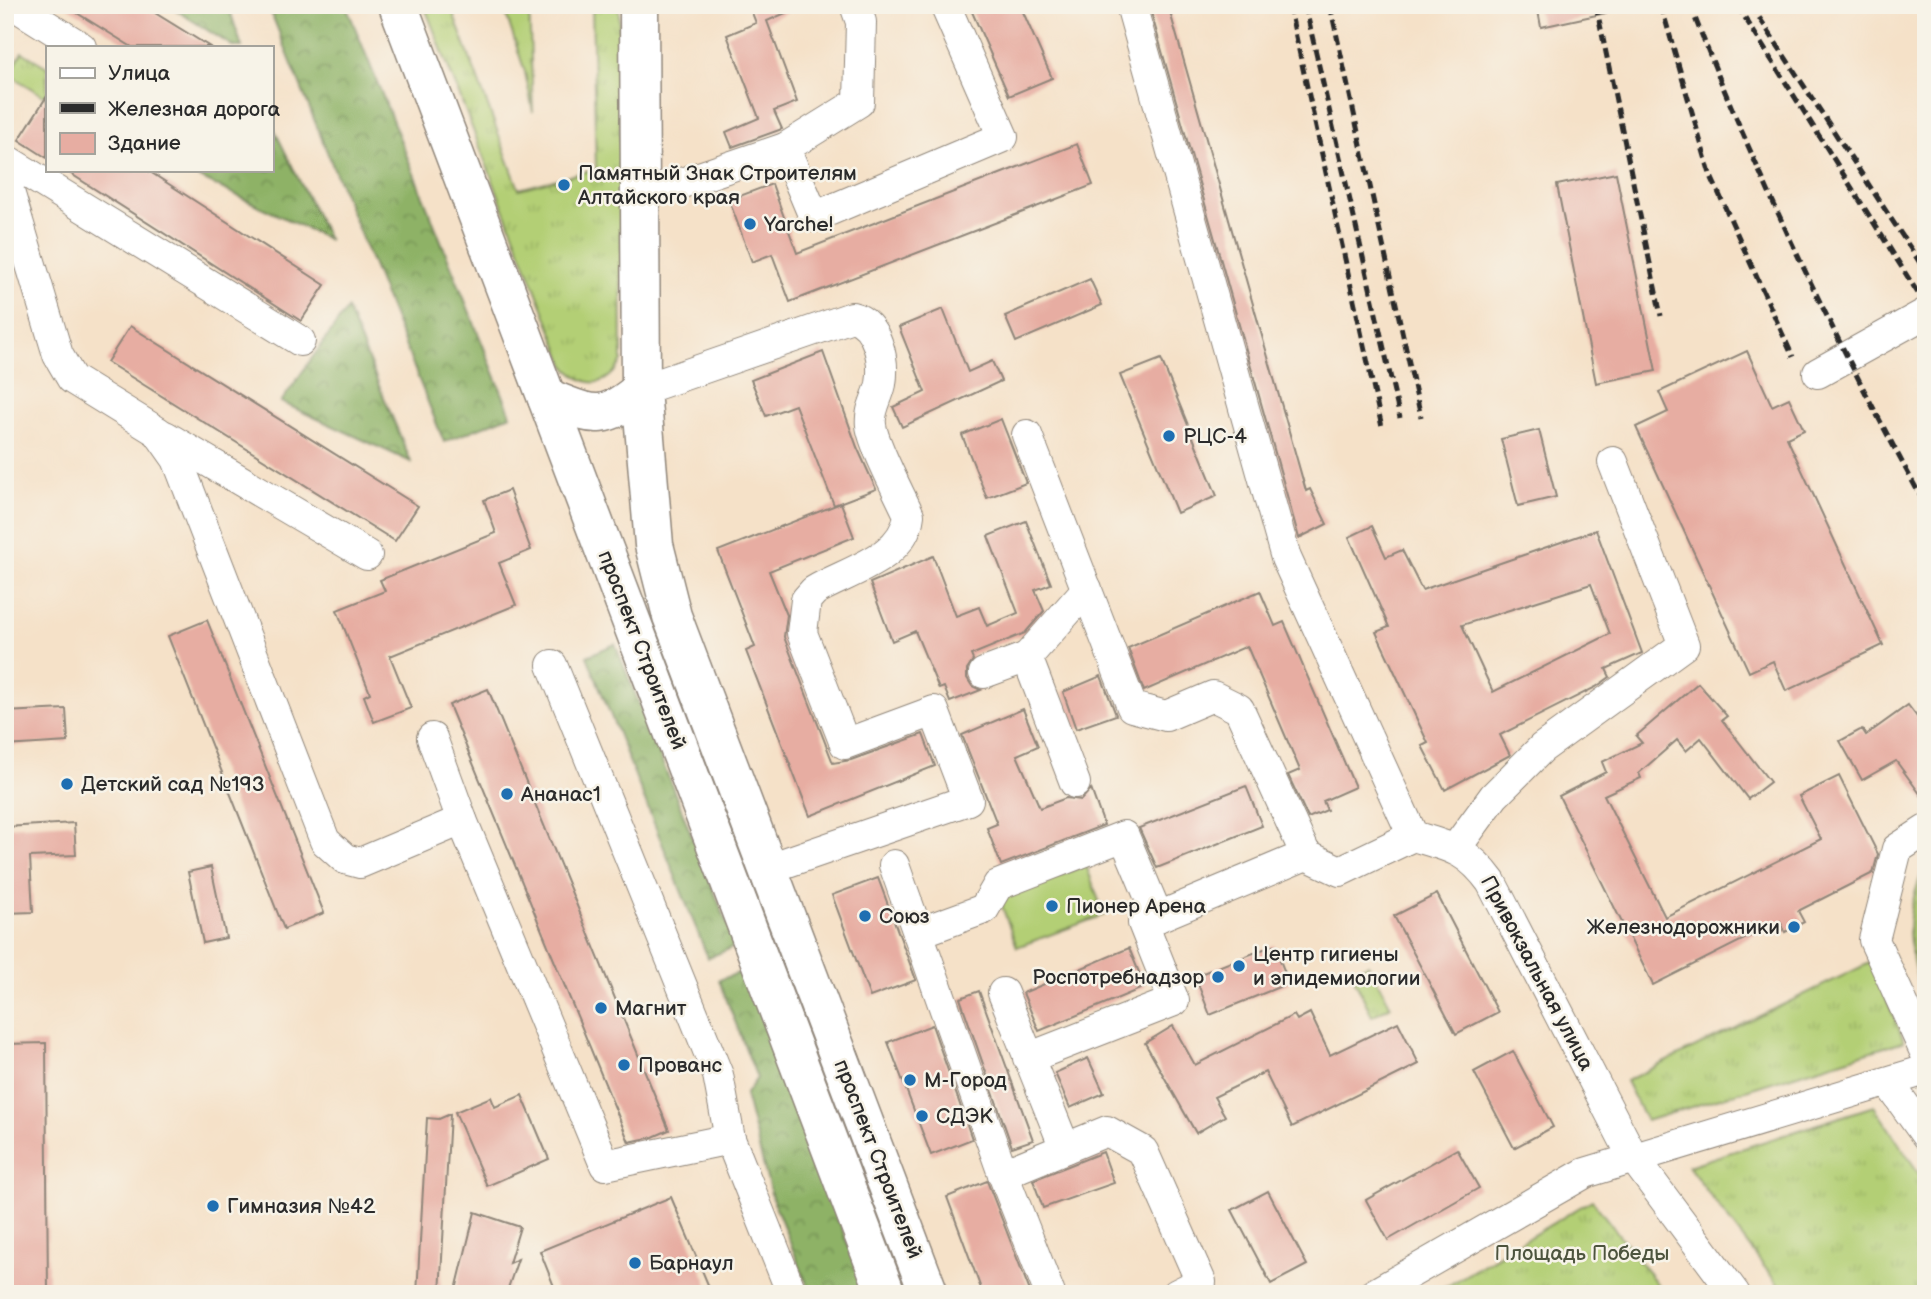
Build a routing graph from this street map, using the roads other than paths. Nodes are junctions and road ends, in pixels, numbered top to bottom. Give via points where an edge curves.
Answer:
1 (13, 5) edge
2 (398, 5) edge
3 (639, 5) edge
4 (855, 5) edge
5 (945, 5) edge
6 (1131, 5) edge
7 (79, 46) edge
8 (785, 148) junction
9 (5, 159) edge
10 (5, 178) edge
11 (641, 193) junction
12 (12, 229) edge
13 (1926, 313) edge
14 (300, 341) dead end
15 (1818, 373) dead end
16 (641, 390) junction
17 (547, 398) junction
18 (158, 432) junction
19 (1027, 435) dead end
20 (1613, 463) dead end
21 (367, 555) dead end
22 (1087, 589) junction
23 (1027, 657) junction
24 (552, 665) dead end
25 (984, 673) dead end
26 (432, 738) dead end
27 (1075, 783) dead end
28 (462, 820) junction
29 (1926, 830) edge
30 (1413, 836) junction
31 (1456, 848) junction
32 (1306, 855) junction
33 (894, 865) dead end
34 (767, 869) junction
35 (1158, 917) junction
36 (918, 933) junction
37 (1003, 993) dead end
38 (1926, 1054) edge
39 (1028, 1058) junction
40 (1926, 1070) edge
41 (1888, 1082) junction
42 (1926, 1135) edge
43 (730, 1139) junction
44 (1065, 1148) junction
45 (1633, 1157) junction
46 (1003, 1174) junction
47 (792, 1294) edge
48 (886, 1294) edge
49 (929, 1294) edge
50 (1051, 1294) edge
51 (1177, 1294) edge
52 (1374, 1294) edge
53 (1735, 1294) edge

1 - 7 street
2 - 17 main road, проспект Строителей
3 - 11 main road, проспект Строителей
4 - 8 street via 861,22 859,102
5 - 8 street via 1003,137 814,217
6 - 30 street via 1286,558
8 - 11 street
9 - 14 street
10 - 12 street
11 - 16 main road, проспект Строителей
12 - 18 street via 58,355 72,379
13 - 15 street
16 - 17 main road via 617,410 592,415
16 - 34 main road, проспект Строителей via 654,545 672,616
16 - 34 street via 852,317 864,320 874,331 881,382 871,426 909,515 908,527 883,555 814,591 806,600 802,633 845,744 934,711 968,800
17 - 48 main road, проспект Строителей
18 - 21 street
18 - 28 street via 177,459 325,841 345,859 360,863
19 - 22 street
20 - 31 street via 1684,645 1542,748 1494,796
22 - 23 street
22 - 32 street via 1132,707 1166,716 1213,696 1239,709
23 - 25 street
23 - 27 street
24 - 43 street via 718,1075
26 - 28 street
28 - 43 street via 605,1164
29 - 38 street via 1897,849 1874,940
30 - 31 street, Привокзальная улица
30 - 32 street via 1340,872
31 - 45 street, Привокзальная улица via 1476,861 1491,882
32 - 35 street
33 - 36 street
34 - 49 main road, проспект Строителей
35 - 36 street via 1124,836 998,885 984,909
35 - 39 street via 1143,923 1174,1002
36 - 46 street
37 - 39 street
39 - 44 street
40 - 41 street
41 - 42 street
41 - 45 street
43 - 47 street
44 - 46 street
44 - 51 street via 1107,1131 1143,1151 1202,1282
45 - 52 street via 1555,1188
45 - 53 street, Привокзальная улица
46 - 50 street

